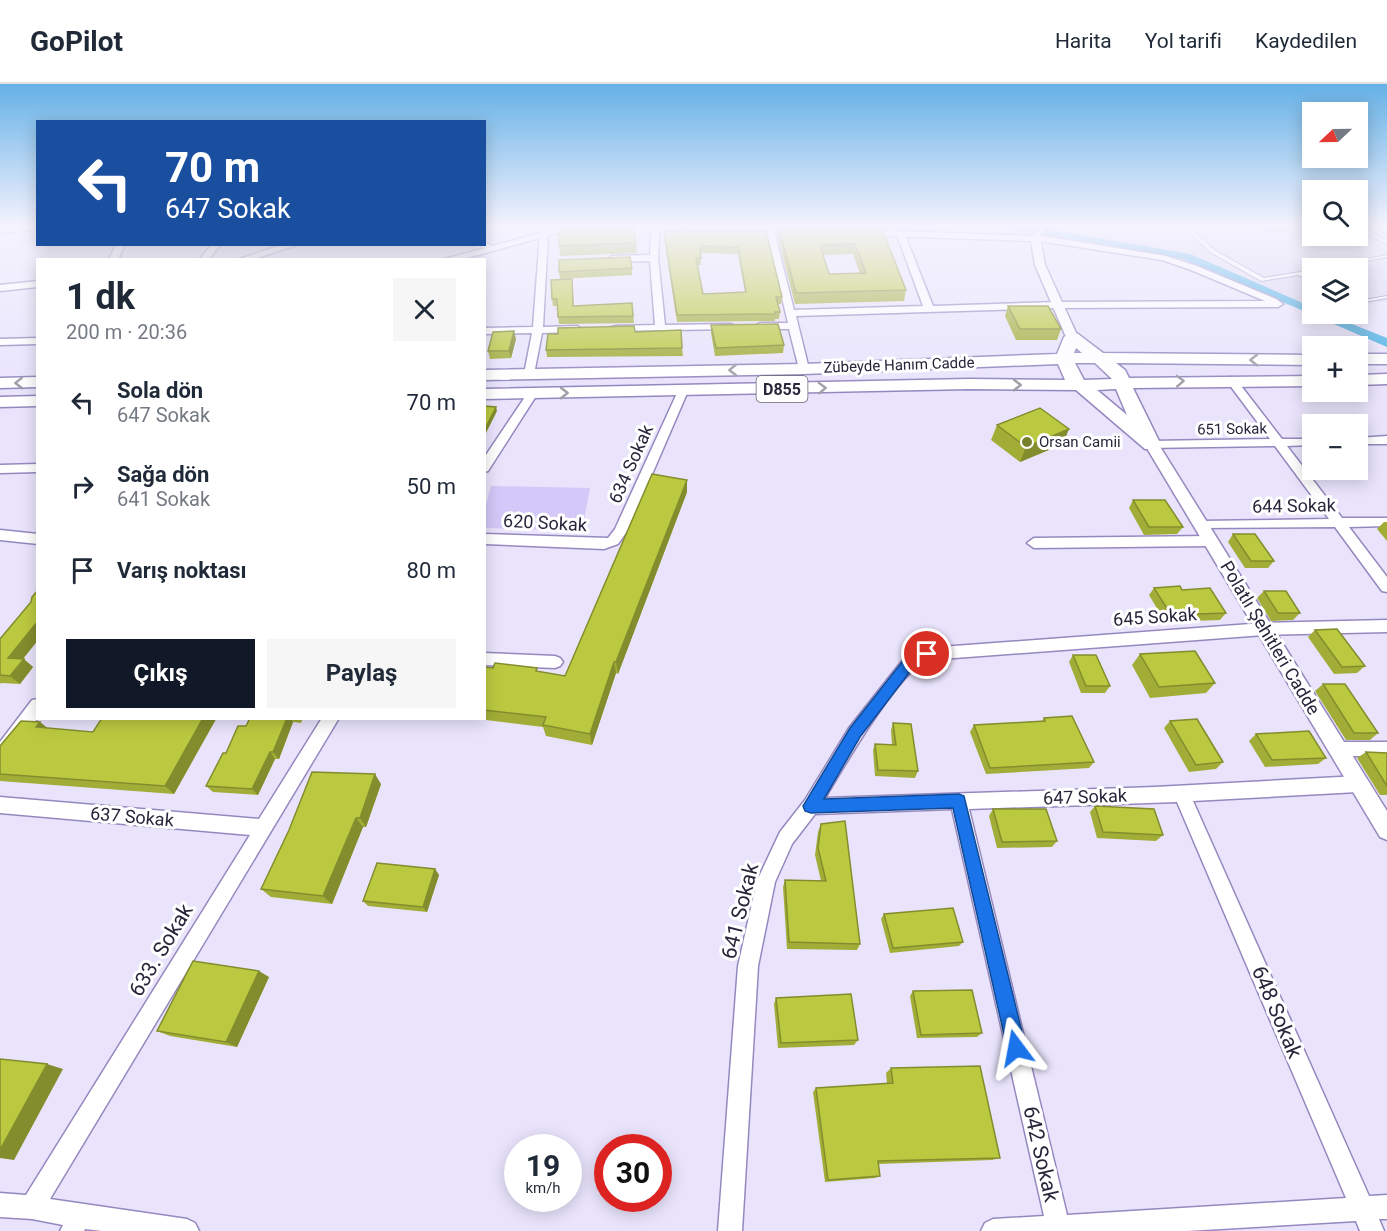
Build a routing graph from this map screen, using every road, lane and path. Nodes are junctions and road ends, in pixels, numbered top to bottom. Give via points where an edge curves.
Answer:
1 (541, 279) edge
2 (656, 279) edge
3 (782, 279) edge
4 (918, 279) edge
5 (1046, 279) edge
6 (1219, 279) edge
7 (36, 284) edge
8 (0, 288) edge
9 (1387, 297) edge
10 (1368, 300) edge
11 (1056, 304) junction
12 (929, 309) junction
13 (791, 313) junction
14 (794, 326) junction
15 (660, 328) junction
16 (583, 329) edge
17 (605, 329) edge
18 (538, 330) junction
19 (486, 331) edge
20 (1072, 337) junction
21 (36, 340) edge
22 (0, 342) edge
23 (1100, 357) junction
24 (1064, 358) junction
25 (1368, 359) edge
26 (1387, 359) edge
27 (1302, 360) edge
28 (804, 369) junction
29 (530, 374) junction
30 (486, 375) edge
31 (1387, 379) edge
32 (1231, 380) junction
33 (1368, 380) edge
34 (1302, 381) edge
35 (36, 382) edge
36 (0, 383) edge
37 (1121, 384) junction
38 (1080, 385) junction
39 (682, 391) junction
40 (533, 393) junction
41 (486, 394) edge
42 (36, 401) edge
43 (0, 402) edge
44 (1387, 440) edge
45 (1368, 441) edge
46 (1302, 442) edge
47 (1278, 443) junction
48 (1152, 445) junction
49 (486, 465) edge
50 (36, 468) edge
51 (0, 469) edge
52 (1387, 522) edge
53 (1339, 523) junction
54 (1201, 525) junction
55 (1, 537) edge
56 (36, 539) edge
57 (486, 539) edge
58 (1211, 541) junction
59 (1034, 543) dead end
60 (604, 544) joint
61 (1387, 587) edge
62 (1387, 626) edge
63 (1264, 629) junction
64 (927, 654) joint
65 (486, 659) edge
66 (555, 662) dead end
67 (36, 708) edge
68 (330, 720) edge
69 (1337, 749) junction
70 (1387, 749) edge
71 (0, 754) edge
72 (1358, 784) junction
73 (1182, 794) junction
74 (959, 801) junction
75 (0, 806) edge
76 (811, 806) junction
77 (264, 828) junction
78 (1387, 830) edge
79 (0, 1205) edge
80 (1387, 1206) edge
81 (32, 1207) junction
82 (1362, 1208) junction
83 (76, 1224) edge
84 (1058, 1227) junction
85 (187, 1231) edge
86 (730, 1231) edge
87 (993, 1231) edge
88 (1372, 1231) edge

1 - 18 street
2 - 15 street
3 - 13 street
4 - 12 street
5 - 11 street
6 - 11 street via 1278,304
7 - 8 street
9 - 10 lane
11 - 12 street
11 - 20 street
12 - 13 street
13 - 14 street
14 - 15 street
14 - 28 street
15 - 17 street
16 - 18 street
18 - 19 street
18 - 29 street
20 - 23 highway
20 - 24 highway
21 - 22 street
23 - 24 highway, Zübeyde Hanım Cadde / D855
27 -> 23 highway, Zübeyde Hanım Cadde / D855
23 - 37 highway via 1119,374
24 - 28 highway, Zübeyde Hanım Cadde / D855
24 - 38 highway via 1068,371
25 - 26 highway
28 -> 29 highway, Zübeyde Hanım Cadde / D855
29 - 30 highway, Zübeyde Hanım Cadde / D855
31 - 33 highway
32 - 34 highway, Zübeyde Hanım Cadde / D855
37 -> 32 highway, Zübeyde Hanım Cadde / D855
32 - 47 street
35 -> 36 highway
37 - 38 highway, Zübeyde Hanım Cadde / D855
37 - 48 highway
39 -> 38 highway, Zübeyde Hanım Cadde / D855
38 - 48 highway
40 -> 39 highway, Zübeyde Hanım Cadde / D855
39 - 60 street, 634 Sokak via 618,537
40 - 41 highway, Zübeyde Hanım Cadde / D855
40 - 49 street
42 - 43 highway
44 - 45 street
46 - 47 street, 651 Sokak
47 - 48 street, 651 Sokak
47 - 53 street
48 - 54 street, Polatlı Şehitleri Cadde
50 - 51 street
52 - 53 street, 644 Sokak
53 - 54 street, 644 Sokak
53 - 61 street
54 - 58 street, Polatlı Şehitleri Cadde
55 - 56 street
57 - 60 street, 620 Sokak
58 - 59 street
58 - 63 street, Polatlı Şehitleri Cadde
62 - 63 street, 645 Sokak
63 - 64 street, 645 Sokak
63 - 69 street, Polatlı Şehitleri Cadde
64 - 76 street, 641 Sokak via 907,665 855,733
65 - 66 street
67 - 71 street
68 - 77 street, 633. Sokak
69 - 70 street
69 - 72 street, Polatlı Şehitleri Cadde
72 - 73 street, 647 Sokak
72 - 78 street, Polatlı Şehitleri Cadde
73 - 74 street, 647 Sokak
73 - 82 street, 648 Sokak
74 - 76 street, 647 Sokak
74 - 84 street, 642 Sokak
75 - 77 street, 637 Sokak
76 - 86 street, 641 Sokak via 786,838 766,881 748,966
77 - 81 street, 633. Sokak
79 - 81 street
80 - 82 street
81 - 83 street
82 - 84 street
82 - 88 street, 648 Sokak
83 - 85 street
84 - 87 street

